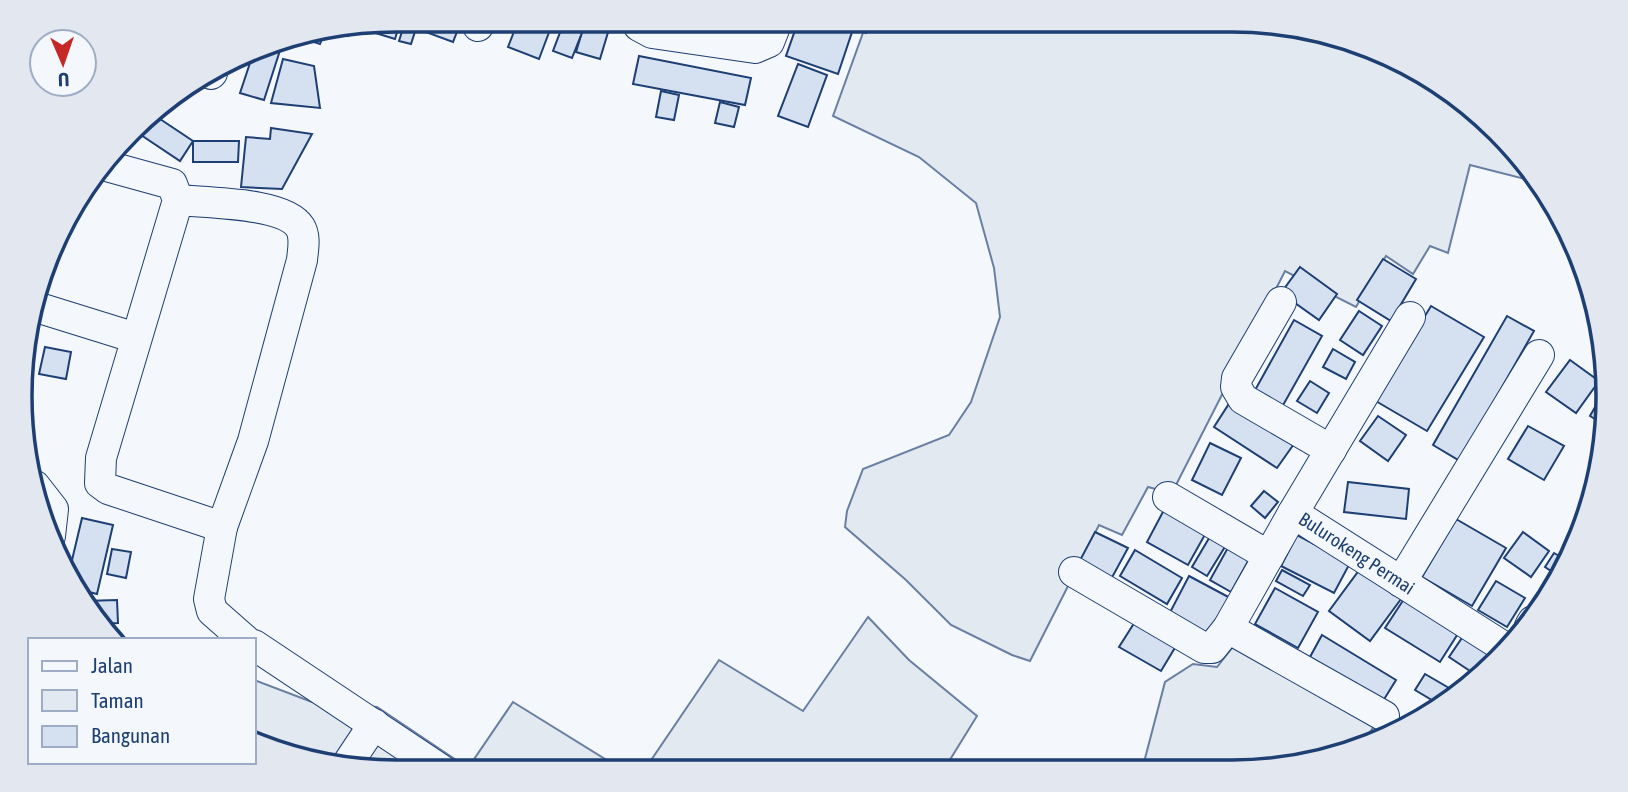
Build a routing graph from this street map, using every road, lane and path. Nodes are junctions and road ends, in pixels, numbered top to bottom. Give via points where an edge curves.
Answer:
1 (650, 32) edge
2 (773, 32) edge
3 (112, 168) edge
4 (178, 200) junction
5 (1281, 302) dead end
6 (42, 309) edge
7 (1410, 317) dead end
8 (136, 338) junction
9 (1539, 355) dead end
10 (1331, 450) junction
11 (1168, 497) dead end
12 (1293, 513) junction
13 (222, 527) junction
14 (1269, 556) junction
15 (1074, 572) dead end
16 (1401, 582) junction
17 (1228, 628) junction
18 (243, 638) edge
19 (1499, 644) edge
20 (256, 646) edge
21 (1384, 716) dead end
22 (374, 724) junction
23 (352, 757) edge
24 (427, 760) edge

1 - 2 street via 755,48 769,41
3 - 4 street via 172,184
4 - 8 street
4 - 13 street via 265,209 291,219 304,240 253,441
5 - 10 street via 1236,387 1243,399
6 - 8 street
7 - 10 street, Bulurokeng Permai
8 - 13 street via 101,458 100,483
9 - 16 street
10 - 12 street, Bulurokeng Permai
11 - 14 street
12 - 14 street
12 - 16 street, Bulurokeng Permai
13 - 18 street via 209,599 212,611
14 - 17 street
15 - 17 street via 1204,648 1214,647
16 - 19 street, Bulurokeng Permai
17 - 21 street
20 - 22 street
22 - 23 street
22 - 24 street

